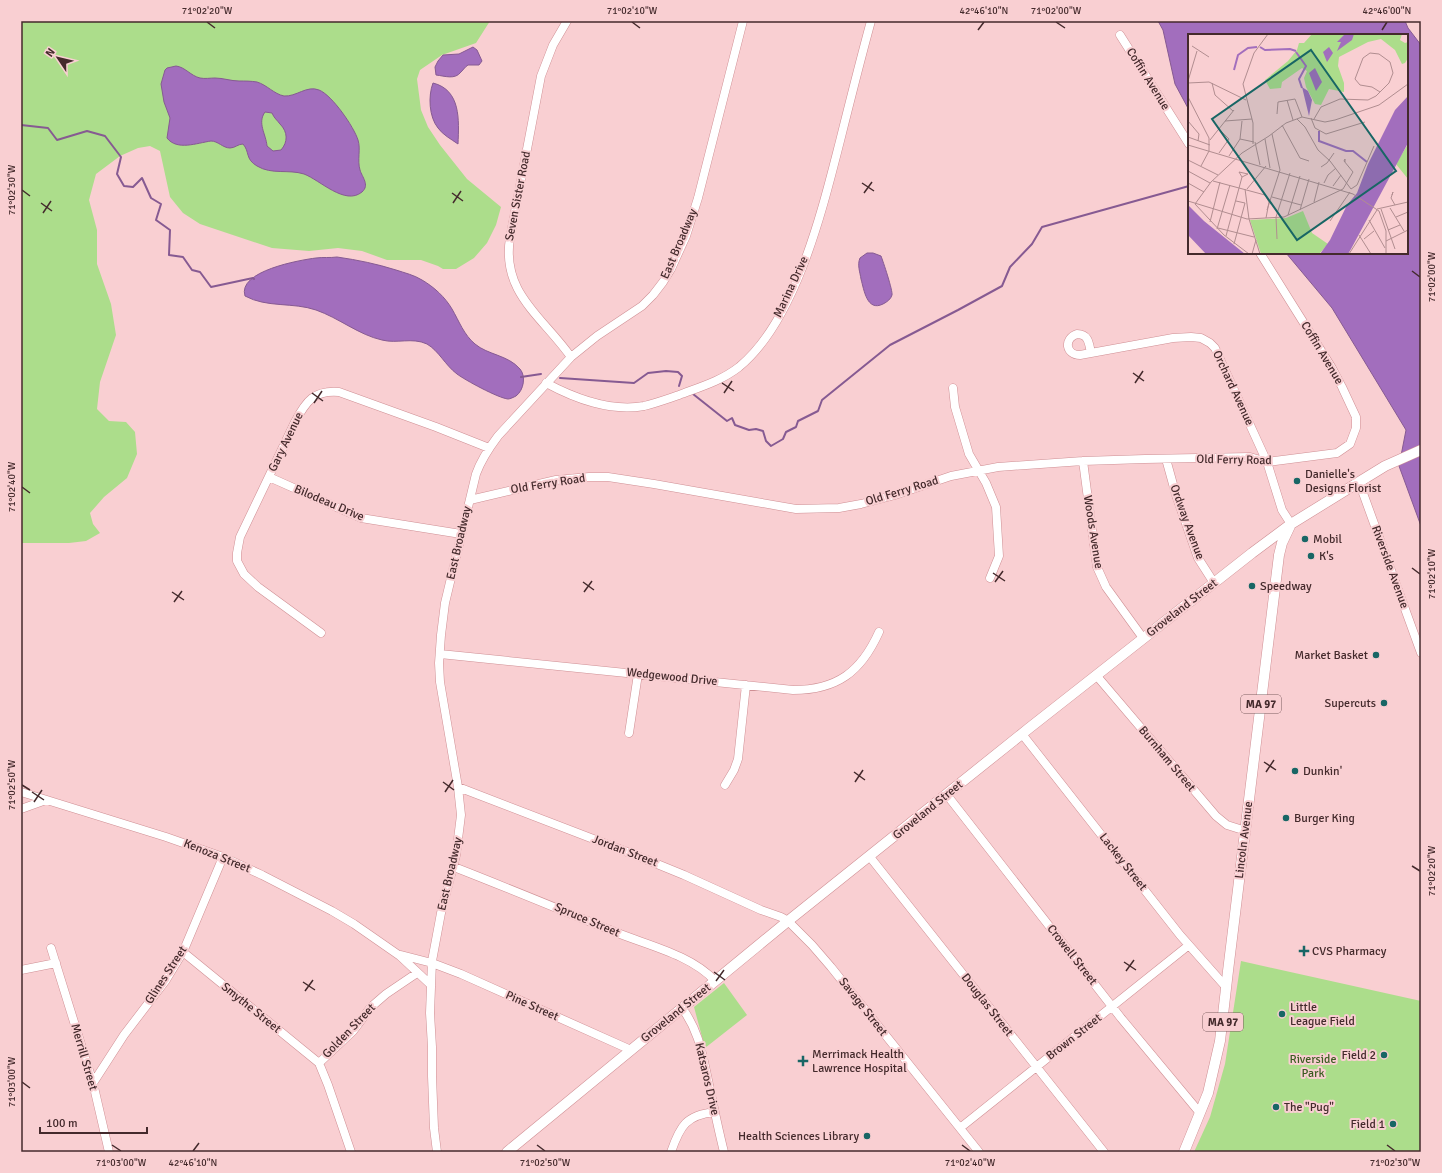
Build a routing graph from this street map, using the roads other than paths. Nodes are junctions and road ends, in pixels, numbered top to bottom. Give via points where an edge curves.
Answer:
1 (567, 21) edge
2 (743, 21) edge
3 (871, 21) edge
4 (1120, 35) dead end
5 (1188, 142) edge
6 (1261, 254) edge
7 (1091, 353) dead end
8 (571, 357) junction
9 (546, 383) junction
10 (953, 388) dead end
11 (489, 448) junction
12 (1421, 450) edge
13 (1337, 453) joint
14 (1166, 459) junction
15 (1083, 461) junction
16 (1267, 462) junction
17 (978, 470) junction
18 (269, 477) junction
19 (1360, 482) junction
20 (470, 500) junction
21 (1291, 524) junction
22 (461, 534) junction
23 (990, 578) dead end
24 (1214, 583) junction
25 (880, 632) dead end
26 (321, 633) dead end
27 (1143, 638) junction
28 (1421, 653) edge
29 (440, 654) junction
30 (638, 674) junction
31 (1096, 675) junction
32 (746, 685) junction
33 (629, 733) dead end
34 (1022, 734) junction
35 (725, 785) dead end
36 (458, 787) junction
37 (21, 792) edge
38 (946, 795) junction
39 (46, 800) junction
40 (21, 809) edge
41 (1246, 831) junction
42 (223, 857) junction
43 (870, 857) junction
44 (454, 867) junction
45 (788, 921) junction
46 (1189, 945) junction
47 (51, 948) dead end
48 (183, 952) junction
49 (398, 954) junction
50 (56, 963) junction
51 (432, 963) junction
52 (21, 970) edge
53 (417, 973) junction
54 (715, 981) junction
55 (431, 985) junction
56 (1226, 987) junction
57 (1112, 1006) junction
58 (682, 1008) junction
59 (631, 1050) junction
60 (319, 1063) junction
61 (1036, 1067) junction
62 (93, 1083) junction
63 (715, 1112) junction
64 (1200, 1113) junction
65 (960, 1128) junction
66 (109, 1152) edge
67 (351, 1152) edge
68 (437, 1152) edge
69 (507, 1152) edge
70 (671, 1152) edge
71 (724, 1152) edge
72 (979, 1152) edge
73 (1104, 1152) edge
74 (1184, 1152) edge

1 - 8 street, Seven Sister Road via 553,45 541,76 510,238 509,257 512,277 520,294
2 - 8 street, East Broadway via 698,198 686,236 671,269 649,300
3 - 9 street, Marina Drive via 828,191 810,245 783,310 759,346 739,367 721,379 653,404 630,408 601,405
4 - 5 street, Coffin Avenue
6 - 13 street, Coffin Avenue via 1332,368 1356,417 1356,428 1350,444
7 - 16 street, Orchard Avenue via 1173,338 1197,337 1210,343
8 - 9 street, East Broadway
9 - 11 street, East Broadway
10 - 17 street via 955,407 969,454
11 - 18 street, Gary Avenue via 364,400 339,392 325,392 317,394 302,408
11 - 20 street, East Broadway via 478,466
12 - 19 main road, Groveland Street via 1385,466
13 - 16 street, Old Ferry Road
14 - 15 street, Old Ferry Road
14 - 16 street, Old Ferry Road via 1250,458
14 - 24 street, Ordway Avenue via 1198,558
15 - 17 street, Old Ferry Road
15 - 27 street, Woods Avenue via 1097,567 1106,587
16 - 21 street, Orchard Avenue via 1282,510
17 - 20 street, Old Ferry Road via 951,476 895,495 839,508 796,509 608,477 556,480
17 - 23 street via 996,507 999,556
18 - 22 street, Bilodeau Drive via 361,518
18 - 26 street, Gary Avenue via 240,537 238,565 258,587
19 - 21 main road, Groveland Street
19 - 28 street, Riverside Avenue
20 - 22 street, East Broadway
21 - 24 main road, Groveland Street
21 - 41 main road, Lincoln Avenue / MA 97 via 1279,555
22 - 29 street, East Broadway via 445,603
24 - 27 main road, Groveland Street
25 - 32 street, Wedgewood Drive via 869,652 855,669 842,679 817,688 793,690
27 - 31 main road, Groveland Street
29 - 30 street, Wedgewood Drive
29 - 36 street, East Broadway via 440,682
30 - 32 street, Wedgewood Drive
30 - 33 street
31 - 34 main road, Groveland Street
31 - 41 street, Burnham Street via 1216,816 1227,825
32 - 35 street via 738,759
34 - 38 main road, Groveland Street
34 - 46 street, Lackey Street
36 - 44 street, East Broadway via 461,815
36 - 45 street, Jordan Street via 677,872
37 - 39 street, Kenoza Street
38 - 43 main road, Groveland Street
38 - 57 street, Crowell Street
39 - 40 street
39 - 42 street, Kenoza Street
41 - 56 main road, Lincoln Avenue / MA 97
42 - 48 street, Glines Street
42 - 49 street, Kenoza Street via 332,911
43 - 45 main road, Groveland Street
43 - 61 street, Douglas Street
44 - 51 street, East Broadway via 441,913
44 - 54 street, Spruce Street via 685,959 702,968
45 - 54 main road, Groveland Street
45 - 65 street, Savage Street via 831,967
46 - 56 street, Lackey Street
46 - 57 street, Brown Street
47 - 50 street, Merrill Street
48 - 60 street, Smythe Street
48 - 62 street, Glines Street
49 - 51 street, Kenoza Street
49 - 53 street, Kenoza Street
50 - 52 street
50 - 62 street, Merrill Street
51 - 55 street, East Broadway
51 - 59 street, Pine Street
53 - 55 street, Kenoza Street
53 - 60 street, Golden Street via 371,1007 353,1031
54 - 58 main road, Groveland Street
55 - 68 street, East Broadway via 432,1076
56 - 64 main road, Lincoln Avenue / MA 97 via 1220,1041 1208,1093
57 - 61 street, Brown Street
57 - 64 street, Crowell Street
58 - 59 main road, Groveland Street
58 - 63 street, Katsaros Drive via 695,1030
59 - 69 main road, Groveland Street
60 - 67 street, Golden Street
61 - 65 street, Brown Street
61 - 73 street, Douglas Street
62 - 66 street, Merrill Street
63 - 70 street via 703,1113 687,1121 677,1136
63 - 71 street, Katsaros Drive
64 - 74 main road, Lincoln Avenue / MA 97
65 - 72 street, Savage Street

